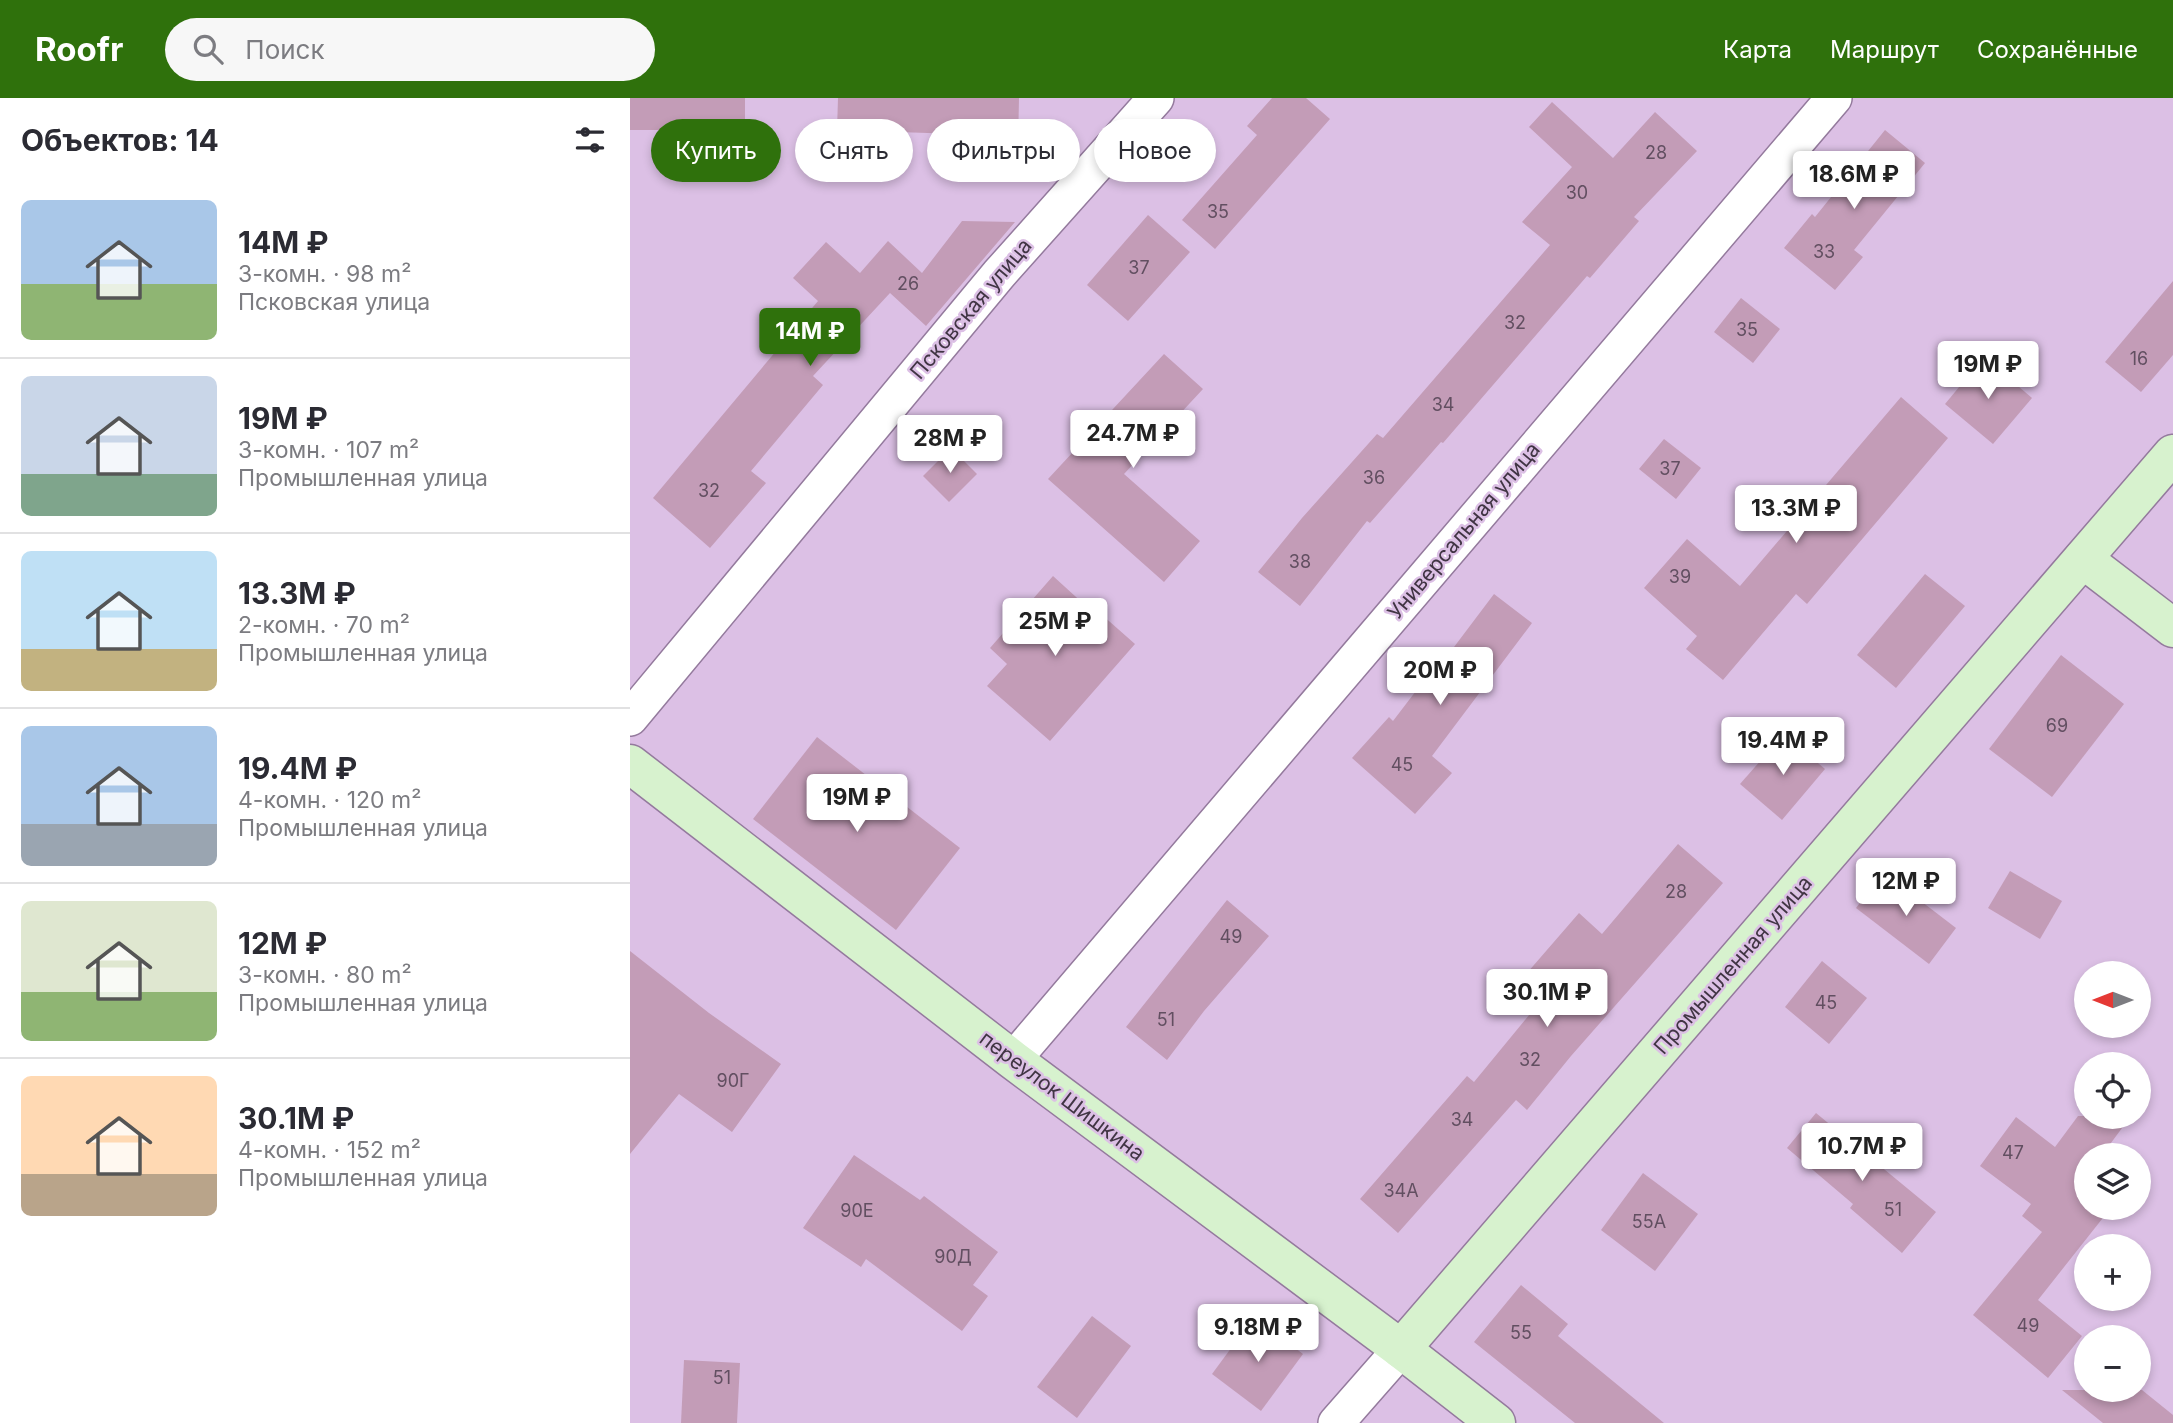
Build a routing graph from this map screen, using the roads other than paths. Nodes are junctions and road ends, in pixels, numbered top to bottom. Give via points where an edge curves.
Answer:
1 (1156, 98) edge
2 (1834, 98) edge
3 (2173, 454) edge
4 (2083, 559) junction
5 (2173, 628) edge
6 (630, 718) edge
7 (630, 764) edge
8 (1013, 1060) junction
9 (1401, 1349) junction
10 (1336, 1423) edge
11 (1496, 1423) edge

1 - 6 street, Псковская улица via 999,274
2 - 8 street, Универсальная улица
3 - 4 main road, Промышленная улица
4 - 5 main road
4 - 9 main road, Промышленная улица
7 - 8 main road, переулок Шишкина
8 - 9 main road, переулок Шишкина
9 - 10 street
9 - 11 main road, переулок Шишкина

